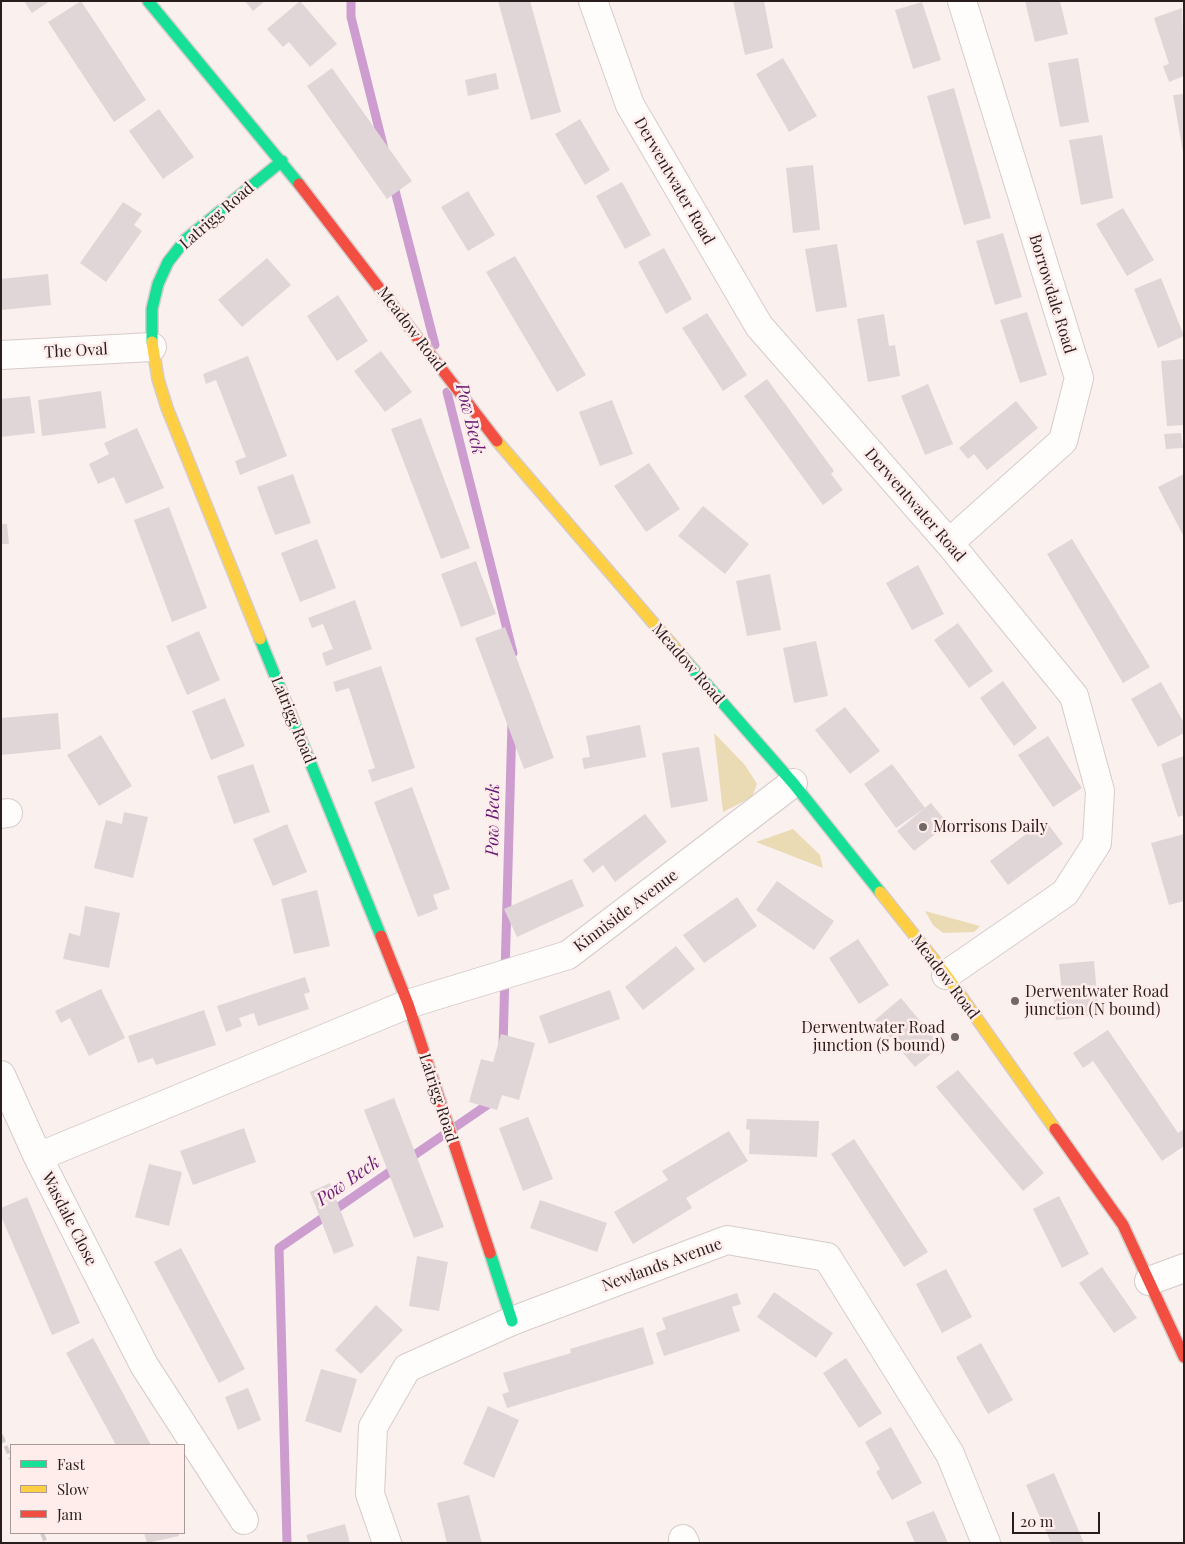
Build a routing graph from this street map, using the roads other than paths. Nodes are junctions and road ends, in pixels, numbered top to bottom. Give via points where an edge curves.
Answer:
1 (148, 1) edge
2 (593, 1) edge
3 (962, 1) edge
4 (282, 161) junction
5 (152, 347) junction
6 (1, 356) edge
7 (949, 543) junction
8 (793, 783) junction
9 (946, 975) junction
10 (408, 1004) junction
11 (1, 1075) edge
12 (38, 1157) junction
13 (1184, 1268) edge
14 (1149, 1281) junction
15 (512, 1321) junction
16 (1184, 1357) edge
17 (244, 1520) dead end
18 (387, 1543) edge
19 (986, 1543) edge

1 - 4 street, Meadow Road
2 - 7 street, Derwentwater Road via 630,106 759,326
3 - 7 street, Borrowdale Road via 1079,378 1063,441
4 - 5 street, Latrigg Road via 186,239 168,262 152,309
4 - 8 street, Meadow Road via 491,434 586,548
5 - 6 street, The Oval
5 - 10 street, Latrigg Road via 167,408
7 - 9 street, Derwentwater Road via 1074,696 1100,791 1097,843 1065,893
8 - 9 street, Meadow Road
8 - 10 street, Kinniside Avenue via 568,955
9 - 14 street, Meadow Road via 1123,1224
10 - 12 street, Wasdale Close
10 - 15 street, Latrigg Road
11 - 12 street
12 - 17 street, Wasdale Close via 144,1365
13 - 14 street
14 - 16 street, Meadow Road
15 - 18 street, Newlands Avenue via 407,1368 373,1427 370,1494
15 - 19 street, Newlands Avenue via 727,1240 827,1257 950,1454

